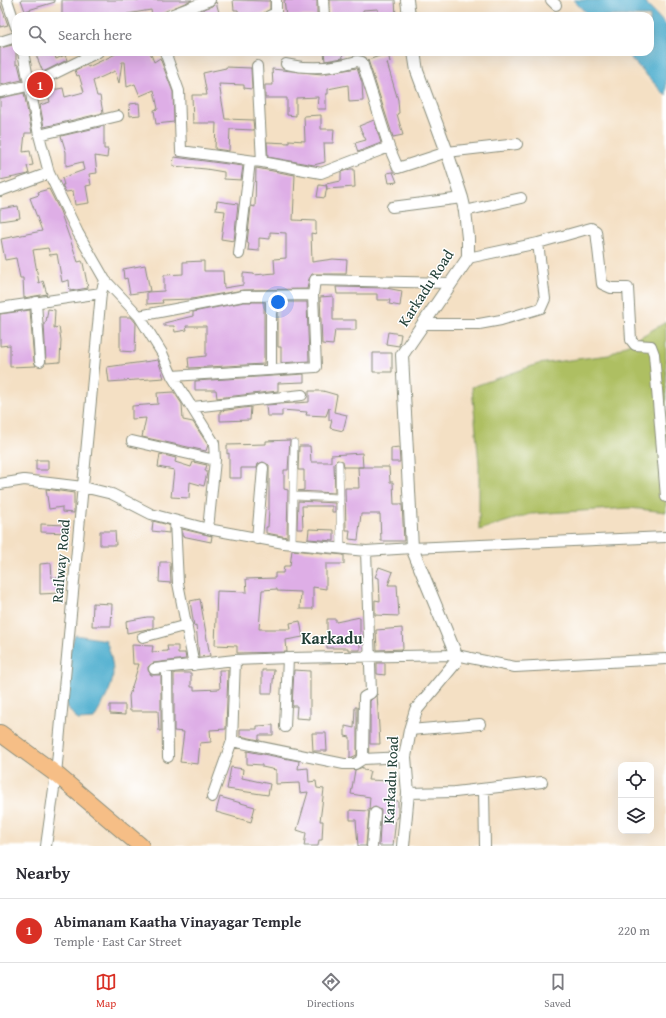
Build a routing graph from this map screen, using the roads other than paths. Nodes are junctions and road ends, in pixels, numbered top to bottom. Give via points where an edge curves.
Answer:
1 (7, 0) edge
2 (209, 0) edge
3 (276, 0) edge
4 (323, 0) edge
5 (407, 0) edge
6 (178, 12) edge
7 (276, 12) edge
8 (324, 12) edge
9 (408, 12) edge
10 (12, 15) edge
11 (12, 38) edge
12 (0, 42) edge
13 (24, 56) edge
14 (90, 56) edge
15 (166, 56) edge
16 (415, 56) edge
17 (286, 64) dead end
18 (257, 66) dead end
19 (30, 85) junction
20 (0, 92) edge
21 (118, 116) dead end
22 (39, 135) junction
23 (517, 144) dead end
24 (389, 147) junction
25 (447, 152) junction
26 (250, 161) junction
27 (262, 162) junction
28 (49, 173) junction
29 (0, 191) edge
30 (462, 198) junction
31 (522, 198) dead end
32 (392, 207) dead end
33 (465, 211) junction
34 (538, 244) junction
35 (239, 254) dead end
36 (468, 258) junction
37 (105, 280) junction
38 (450, 283) junction
39 (101, 293) junction
40 (313, 295) junction
41 (271, 296) junction
42 (36, 302) junction
43 (0, 308) edge
44 (139, 316) junction
45 (422, 324) junction
46 (40, 361) dead end
47 (271, 368) junction
48 (172, 376) junction
49 (302, 395) dead end
50 (193, 407) junction
51 (132, 441) dead end
52 (294, 443) dead end
53 (215, 460) junction
54 (339, 464) dead end
55 (263, 468) dead end
56 (0, 484) edge
57 (83, 487) junction
58 (293, 496) junction
59 (666, 497) edge
60 (340, 498) junction
61 (175, 521) junction
62 (208, 529) junction
63 (666, 536) edge
64 (258, 539) junction
65 (292, 544) junction
66 (412, 548) junction
67 (341, 549) junction
68 (366, 551) junction
69 (187, 625) junction
70 (143, 638) dead end
71 (456, 656) junction
72 (288, 658) junction
73 (370, 658) junction
74 (666, 659) edge
75 (235, 660) junction
76 (194, 665) junction
77 (167, 668) junction
78 (154, 669) dead end
79 (480, 724) dead end
80 (286, 727) dead end
81 (410, 730) junction
82 (0, 733) edge
83 (232, 741) junction
84 (168, 757) dead end
85 (405, 757) junction
86 (363, 759) junction
87 (56, 774) junction
88 (542, 782) dead end
89 (484, 789) junction
90 (408, 793) junction
91 (212, 797) dead end
92 (375, 813) dead end
93 (46, 846) edge
94 (141, 846) edge
95 (372, 846) edge
96 (403, 846) edge
97 (485, 846) edge

1 - 10 street
2 - 6 street
3 - 7 street
4 - 8 street
5 - 9 street
11 - 12 street
13 - 19 street
14 - 19 street
15 - 26 street via 179,91 181,151
16 - 25 street, Karkadu Road via 417,71
17 - 24 street via 325,68 362,62
18 - 27 street
19 - 20 street
19 - 22 street
21 - 22 street
22 - 28 street
23 - 25 street
24 - 25 street via 398,168
24 - 27 street via 321,174
25 - 30 street, Karkadu Road
26 - 27 street
26 - 35 street
28 - 29 street
28 - 37 street via 78,233
30 - 32 street
30 - 33 street, Karkadu Road
31 - 33 street
33 - 36 street, Karkadu Road
34 - 36 street
34 - 45 street via 545,299 541,308 479,324
34 - 59 street via 594,229 602,284 611,288 628,288 631,340 635,345 651,346 654,354
36 - 38 street, Karkadu Road
37 - 39 street, Railway Road
37 - 44 street
38 - 40 street via 315,280
38 - 45 street, Karkadu Road
39 - 42 street
39 - 57 street, Railway Road
40 - 41 street
40 - 47 street via 316,366
41 - 44 street via 243,296
41 - 47 street
42 - 43 street
42 - 46 street
44 - 48 street via 162,353
45 - 66 street, Karkadu Road via 402,355
47 - 48 street
48 - 50 street
49 - 50 street
50 - 53 street via 214,443
51 - 53 street
52 - 58 street
53 - 62 street
54 - 60 street
55 - 64 street
56 - 57 street via 24,480
57 - 61 street via 112,494 151,514
57 - 87 street, Railway Road
58 - 60 street
58 - 65 street
60 - 67 street
61 - 62 street
61 - 69 street via 178,583
62 - 64 street
63 - 66 street
64 - 65 street
65 - 67 street
66 - 68 street
66 - 71 street, Karkadu Road
67 - 68 street
68 - 73 street
69 - 70 street
69 - 76 street
71 - 73 street
71 - 74 street via 515,666
71 - 81 street, Karkadu Road via 456,663 416,710
72 - 73 street
72 - 75 street
72 - 80 street
73 - 86 street via 371,693 364,697
75 - 76 street
75 - 83 street
76 - 77 street
77 - 78 street
77 - 84 street
79 - 81 street
81 - 85 street, Karkadu Road
82 - 87 highway
83 - 86 street via 344,764 355,764
83 - 91 street
85 - 86 street
85 - 90 street, Karkadu Road
87 - 93 street, Railway Road
87 - 94 highway
88 - 89 street
89 - 90 street
89 - 97 street
90 - 96 street, Karkadu Road
92 - 95 street

